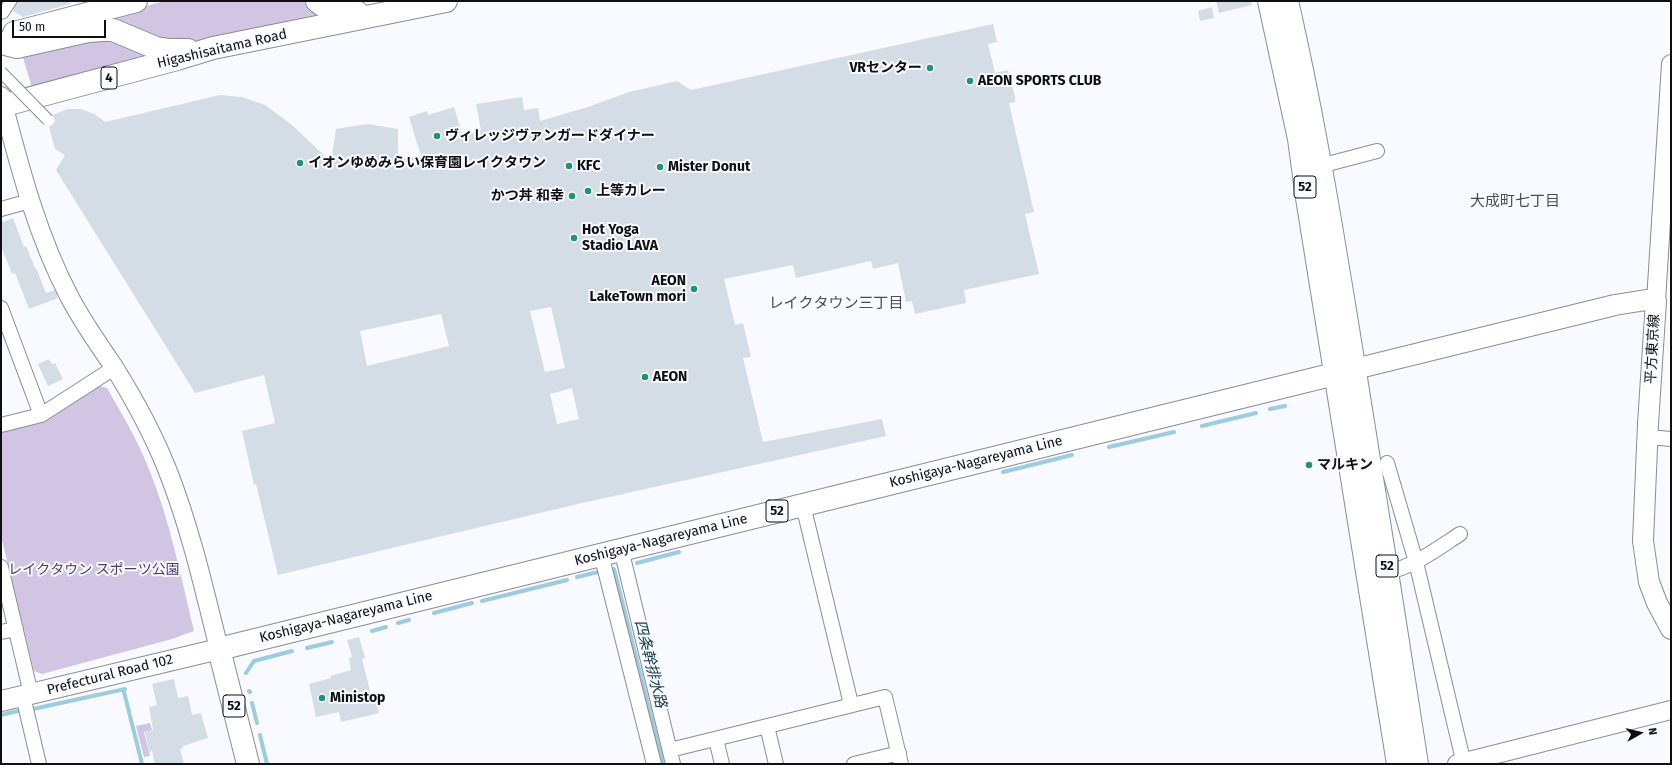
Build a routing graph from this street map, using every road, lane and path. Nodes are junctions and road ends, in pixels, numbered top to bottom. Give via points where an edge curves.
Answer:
1 (11, 1) edge
2 (136, 1) edge
3 (317, 1) edge
4 (446, 1) edge
5 (1269, 1) edge
6 (1287, 1) edge
7 (418, 7) junction
8 (3, 12) dead end
9 (1, 36) edge
10 (1, 43) edge
11 (213, 48) junction
12 (1671, 64) edge
13 (1, 72) edge
14 (2, 103) edge
15 (48, 120) dead end
16 (1377, 151) dead end
17 (1320, 166) junction
18 (30, 201) junction
19 (1, 208) edge
20 (1656, 301) junction
21 (1, 308) edge
22 (114, 368) junction
23 (1345, 372) junction
24 (41, 415) junction
25 (1, 425) edge
26 (1647, 437) junction
27 (1671, 438) edge
28 (1388, 463) dead end
29 (803, 505) junction
30 (1460, 534) dead end
31 (611, 552) junction
32 (1416, 562) junction
33 (1, 567) edge
34 (1388, 572) junction
35 (16, 629) junction
36 (1671, 629) edge
37 (1, 632) edge
38 (219, 649) junction
39 (27, 695) junction
40 (1, 701) edge
41 (851, 704) junction
42 (1671, 710) edge
43 (766, 726) junction
44 (716, 739) junction
45 (670, 750) junction
46 (900, 759) edge
47 (1461, 763) edge
48 (39, 764) edge
49 (248, 764) edge
50 (654, 764) edge
51 (673, 764) edge
52 (722, 764) edge
53 (776, 764) edge
54 (854, 764) edge
55 (1398, 764) edge
56 (1417, 764) edge

1 - 8 street
2 - 9 main road
3 - 7 main road, 4 via 324,7 340,13 406,5
4 - 7 main road, Higashisaitama Road / 4
5 - 23 main road, 52 via 1299,139 1307,198
6 - 17 main road, 52
7 - 11 main road, Higashisaitama Road / 4
10 - 11 main road, 4 via 17,47 88,31 113,30 169,50
11 - 14 main road, Higashisaitama Road / 4
12 - 20 street
13 - 15 street, bridge
14 - 18 street
16 - 17 street
17 - 23 main road, 52
18 - 19 street
18 - 22 street via 44,243 68,295
20 - 23 main road, 平方東京線 via 1615,304
20 - 26 main road, 平方東京線
21 - 24 street
22 - 24 street
22 - 38 street via 134,400 167,469 193,545
23 - 29 main road, Koshigaya-Nagareyama Line / 52
23 - 34 main road, 52
23 - 55 main road, 52
24 - 25 street
26 - 27 street
26 - 36 main road, 平方東京線 via 1643,541 1649,582
28 - 32 street
29 - 31 main road, Koshigaya-Nagareyama Line / 52
29 - 41 street
30 - 32 street
31 - 38 main road, Koshigaya-Nagareyama Line / 52
31 - 45 street
31 - 50 street
32 - 34 street
32 - 47 street
33 - 35 street
34 - 56 main road, 52
35 - 37 street
35 - 39 street
38 - 39 main road, Prefectural Road 102
38 - 49 main road, 52
39 - 40 main road, Prefectural Road 102
39 - 48 street
41 - 43 street
41 - 46 street via 885,697
42 - 47 street
43 - 44 street
43 - 53 street
44 - 45 street
44 - 52 street
45 - 51 street
46 - 54 street

